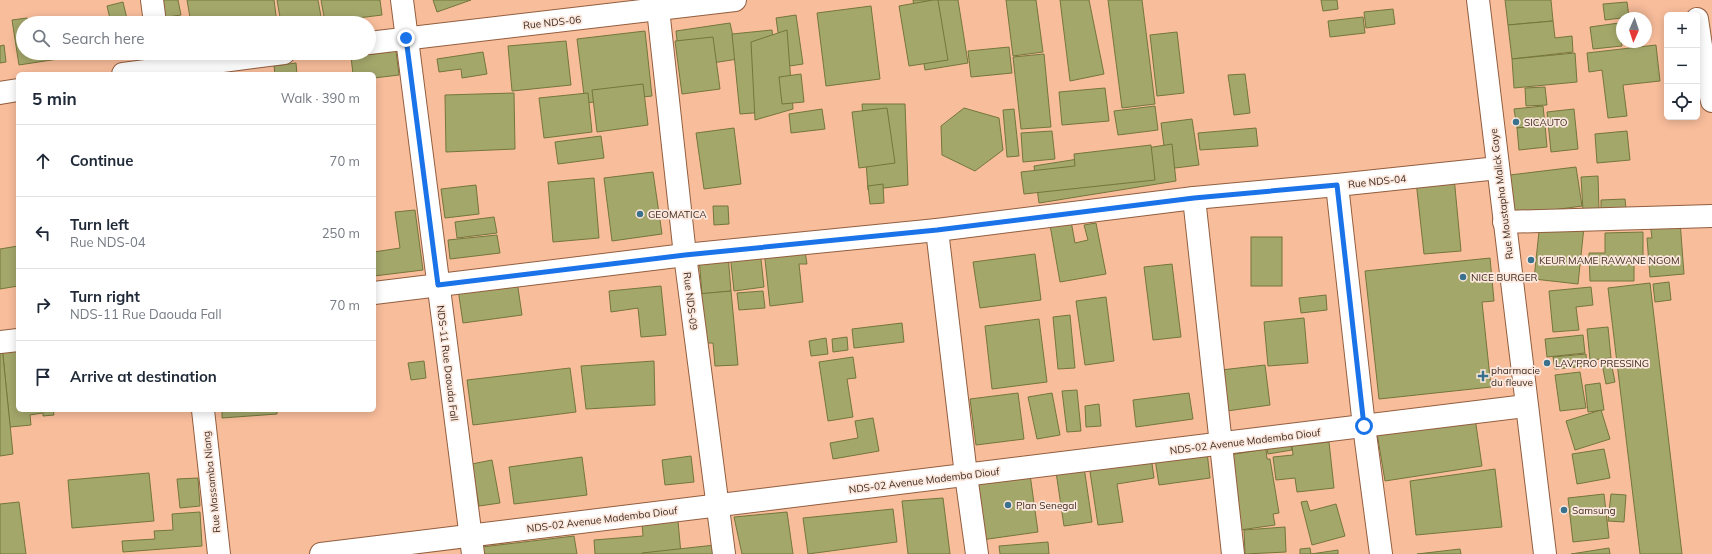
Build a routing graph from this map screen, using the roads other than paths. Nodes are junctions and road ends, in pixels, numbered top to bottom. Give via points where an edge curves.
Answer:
1 (152, 0) edge
2 (402, 0) edge
3 (736, 0) edge
4 (1478, 0) edge
5 (1694, 0) edge
6 (658, 5) edge
7 (1696, 12) edge
8 (154, 16) edge
9 (1700, 32) edge
10 (406, 38) junction
11 (376, 42) edge
12 (213, 60) edge
13 (162, 65) edge
14 (1708, 66) edge
15 (132, 72) edge
16 (16, 90) edge
17 (0, 93) edge
18 (1712, 101) edge
19 (1498, 168) junction
20 (1337, 185) junction
21 (1194, 198) junction
22 (1712, 216) edge
23 (1504, 222) junction
24 (937, 230) junction
25 (685, 255) junction
26 (438, 285) junction
27 (376, 293) edge
28 (16, 340) edge
29 (0, 342) edge
30 (1526, 406) junction
31 (203, 412) edge
32 (1364, 426) junction
33 (1220, 444) junction
34 (966, 475) junction
35 (717, 505) junction
36 (472, 545) edge
37 (219, 554) edge
38 (321, 554) edge
39 (724, 554) edge
40 (977, 554) edge
41 (1233, 554) edge
42 (1381, 554) edge
43 (1545, 554) edge

1 - 8 street
2 - 10 street, NDS-11 Rue Daouda Fall
3 - 6 street, Rue NDS-06
4 - 19 street, Rue Moustapha Malick Gaye
5 - 7 street
6 - 10 street, Rue NDS-06
6 - 25 street, Rue NDS-09
9 - 14 street
10 - 11 street, Rue NDS-06
10 - 26 street, NDS-11 Rue Daouda Fall
12 - 13 street
13 - 15 street
14 - 18 street
16 - 17 street
19 - 20 street, Rue NDS-04
19 - 23 street, Rue Moustapha Malick Gaye
20 - 21 street, Rue NDS-04
20 - 32 street
21 - 24 street, Rue NDS-04
21 - 33 street
22 - 23 street
23 - 30 street, Rue Moustapha Malick Gaye
24 - 25 street, Rue NDS-04
24 - 34 street
25 - 26 street, Rue NDS-04
25 - 35 street, Rue NDS-09
26 - 27 street, Rue NDS-04
26 - 36 street, NDS-11 Rue Daouda Fall
28 - 29 street
30 - 32 street, NDS-02 Avenue Mademba Diouf
30 - 43 street, Rue Moustapha Malick Gaye
31 - 37 street, Rue Massamba Niang
32 - 33 street, NDS-02 Avenue Mademba Diouf
32 - 42 street
33 - 34 street, NDS-02 Avenue Mademba Diouf
33 - 41 street
34 - 35 street, NDS-02 Avenue Mademba Diouf
34 - 40 street
35 - 36 street, NDS-02 Avenue Mademba Diouf
35 - 39 street, Rue NDS-09
36 - 38 street, NDS-02 Avenue Mademba Diouf

